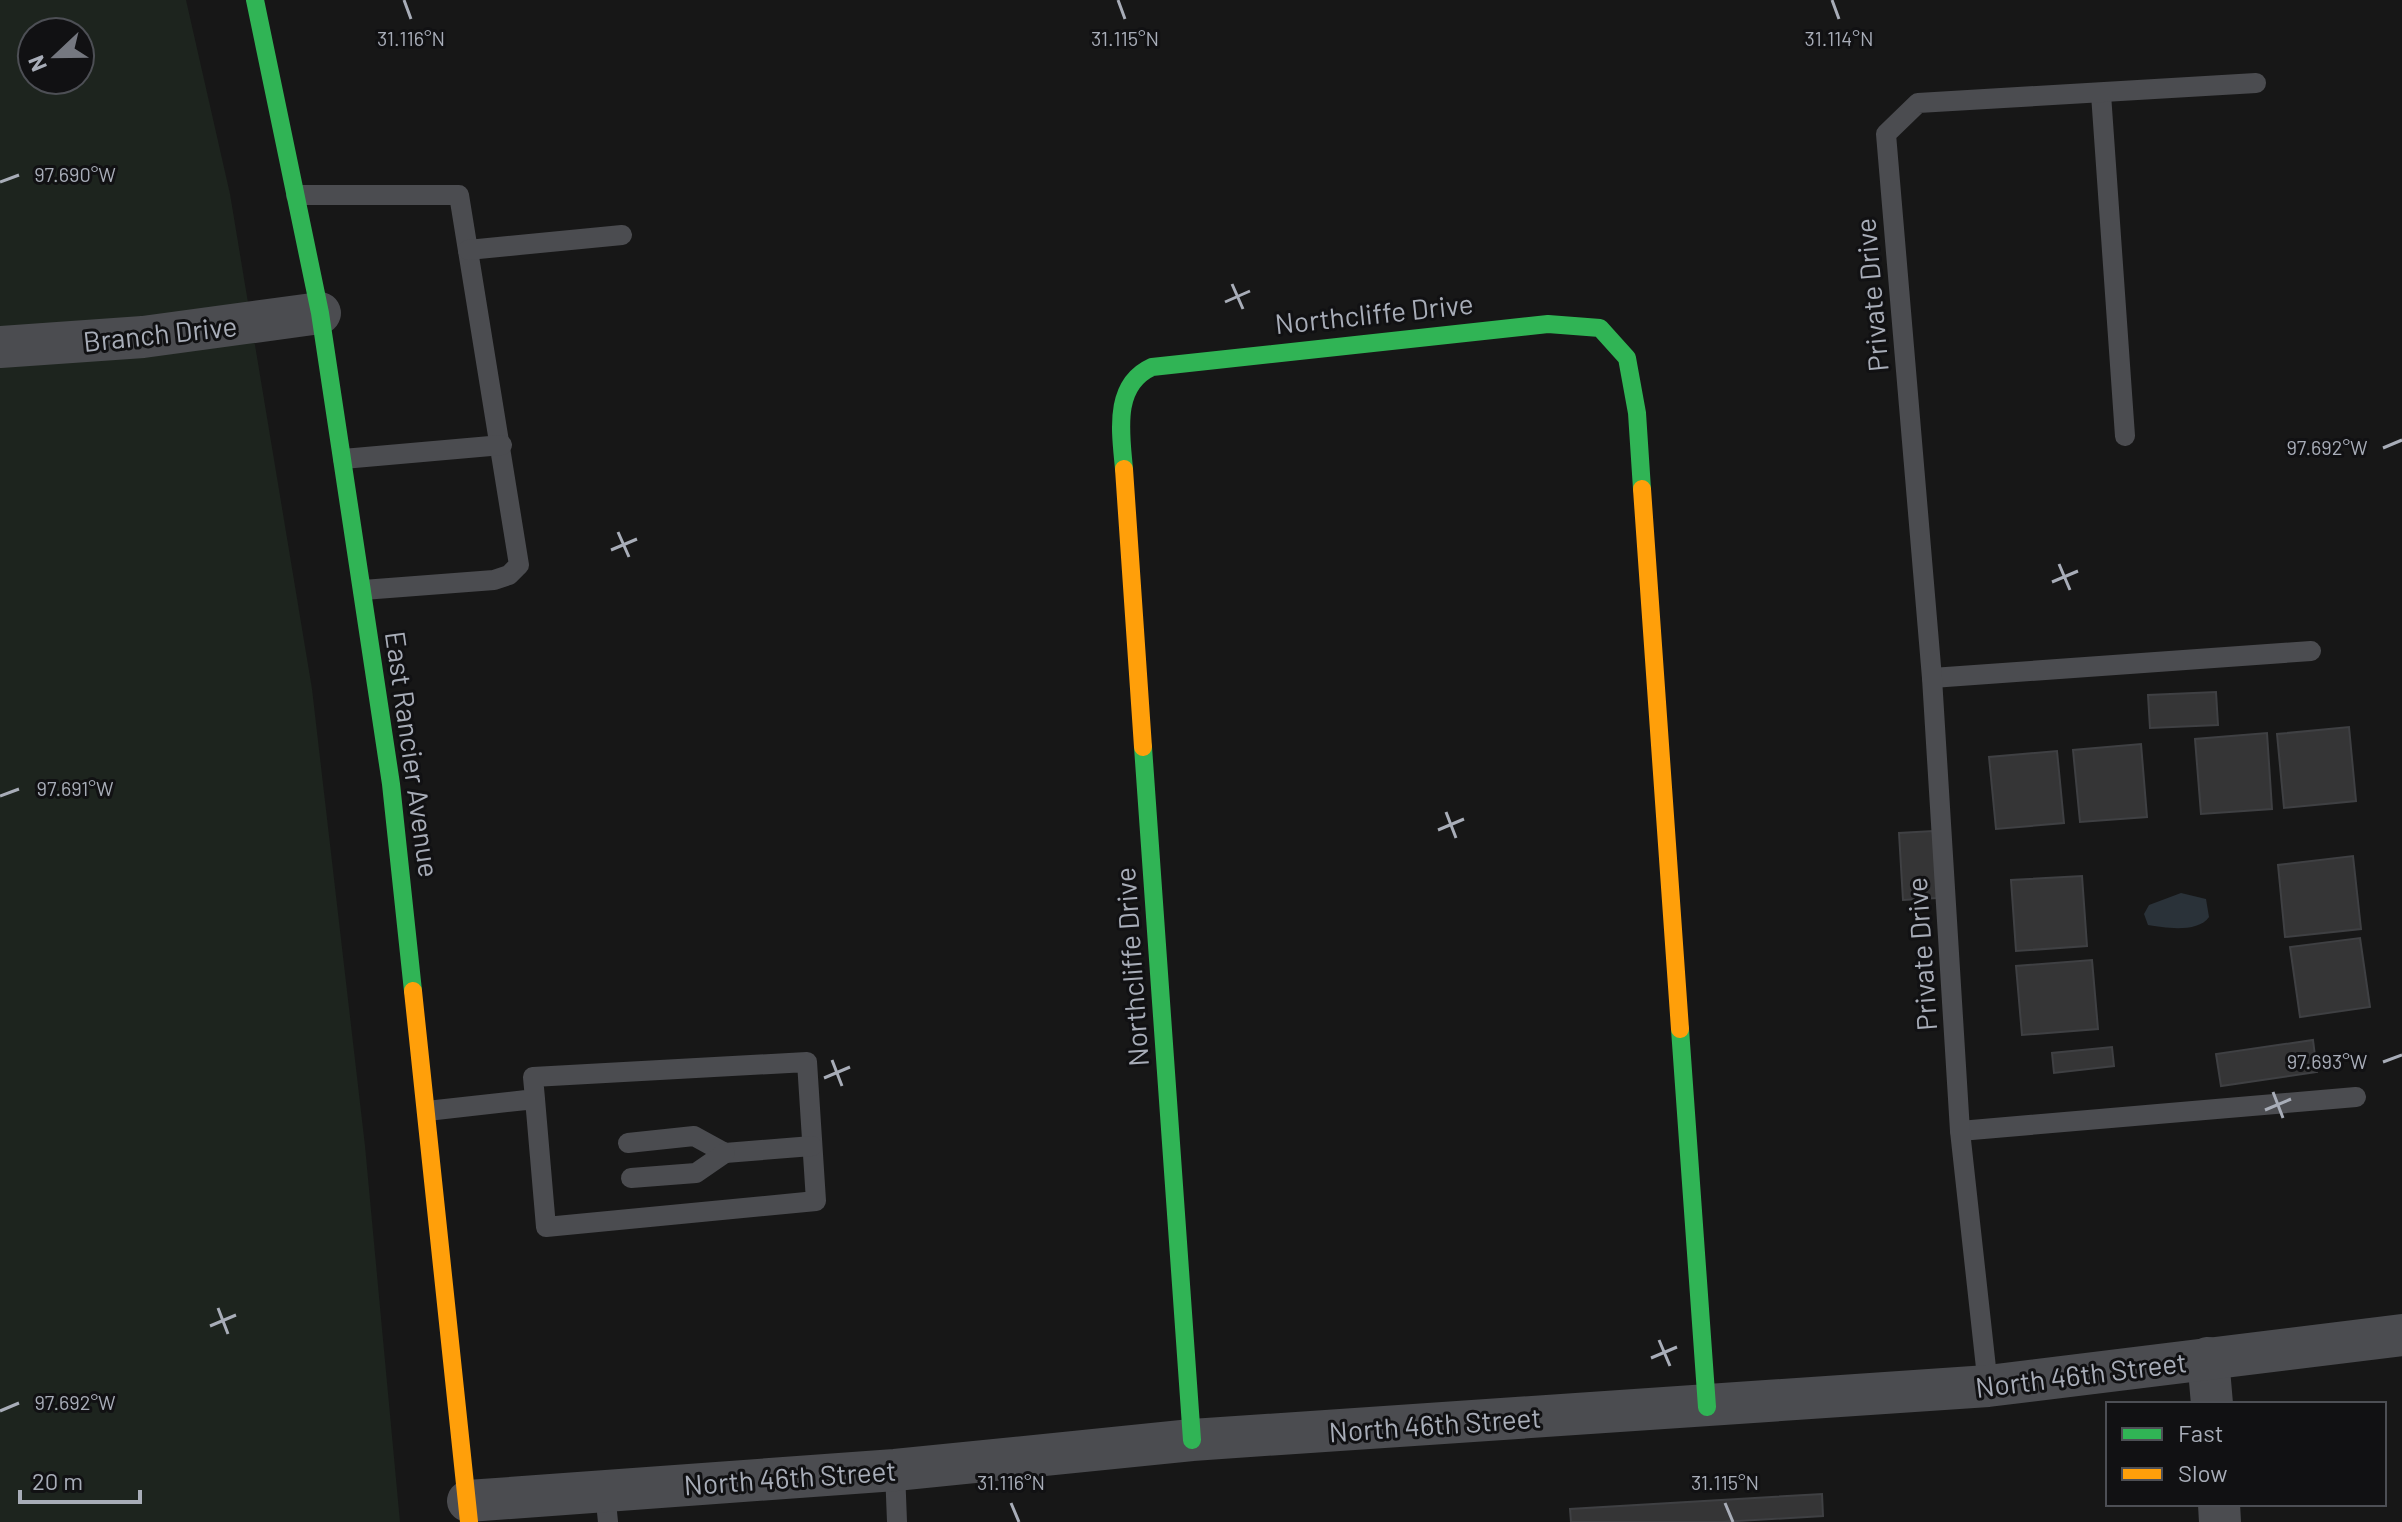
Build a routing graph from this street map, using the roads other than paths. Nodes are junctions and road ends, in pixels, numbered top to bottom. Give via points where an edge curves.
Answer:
1 (255, 0) edge
2 (2256, 83) dead end
3 (2101, 94) junction
4 (296, 195) junction
5 (622, 235) dead end
6 (468, 250) junction
7 (320, 313) junction
8 (0, 347) edge
9 (2125, 436) dead end
10 (502, 445) junction
11 (343, 459) junction
12 (363, 590) junction
13 (2311, 651) dead end
14 (1932, 678) junction
15 (2356, 1097) dead end
16 (535, 1099) junction
17 (427, 1111) junction
18 (1960, 1131) junction
19 (628, 1143) dead end
20 (812, 1146) junction
21 (725, 1153) junction
22 (631, 1178) dead end
23 (2402, 1335) edge
24 (2208, 1358) junction
25 (1988, 1386) junction
26 (2212, 1402) edge
27 (1707, 1407) junction
28 (1192, 1440) junction
29 (895, 1470) junction
30 (606, 1507) edge
31 (468, 1512) edge
32 (897, 1522) edge

1 - 4 street, East Rancier Avenue
2 - 3 lane, Private Drive
3 - 9 lane
3 - 14 lane, Private Drive via 1918,103 1886,134
4 - 6 lane via 459,195
4 - 7 street, East Rancier Avenue
5 - 6 lane
6 - 10 lane
7 - 8 street, Branch Drive via 143,337
7 - 11 street, East Rancier Avenue
10 - 11 lane
10 - 12 lane via 519,565 494,580
11 - 12 street, East Rancier Avenue
12 - 17 street, East Rancier Avenue via 391,784
13 - 14 lane
14 - 18 lane, Private Drive
15 - 18 lane
16 - 17 lane
16 - 20 lane via 533,1077 807,1062
16 - 20 lane via 550,1184 546,1227 816,1201
17 - 31 street, East Rancier Avenue
18 - 25 lane, Private Drive
19 - 21 lane via 694,1136
20 - 21 lane
21 - 22 lane via 696,1173
23 - 24 street, North 46th Street
24 - 25 street, North 46th Street
24 - 26 street
25 - 27 street, North 46th Street
27 - 28 street, North 46th Street
27 - 28 street, Northcliffe Drive via 1637,413 1627,358 1600,328 1548,324 1147,367 1131,379 1120,413
28 - 29 street, North 46th Street
29 - 30 street, North 46th Street
29 - 32 lane
30 - 31 street, North 46th Street

